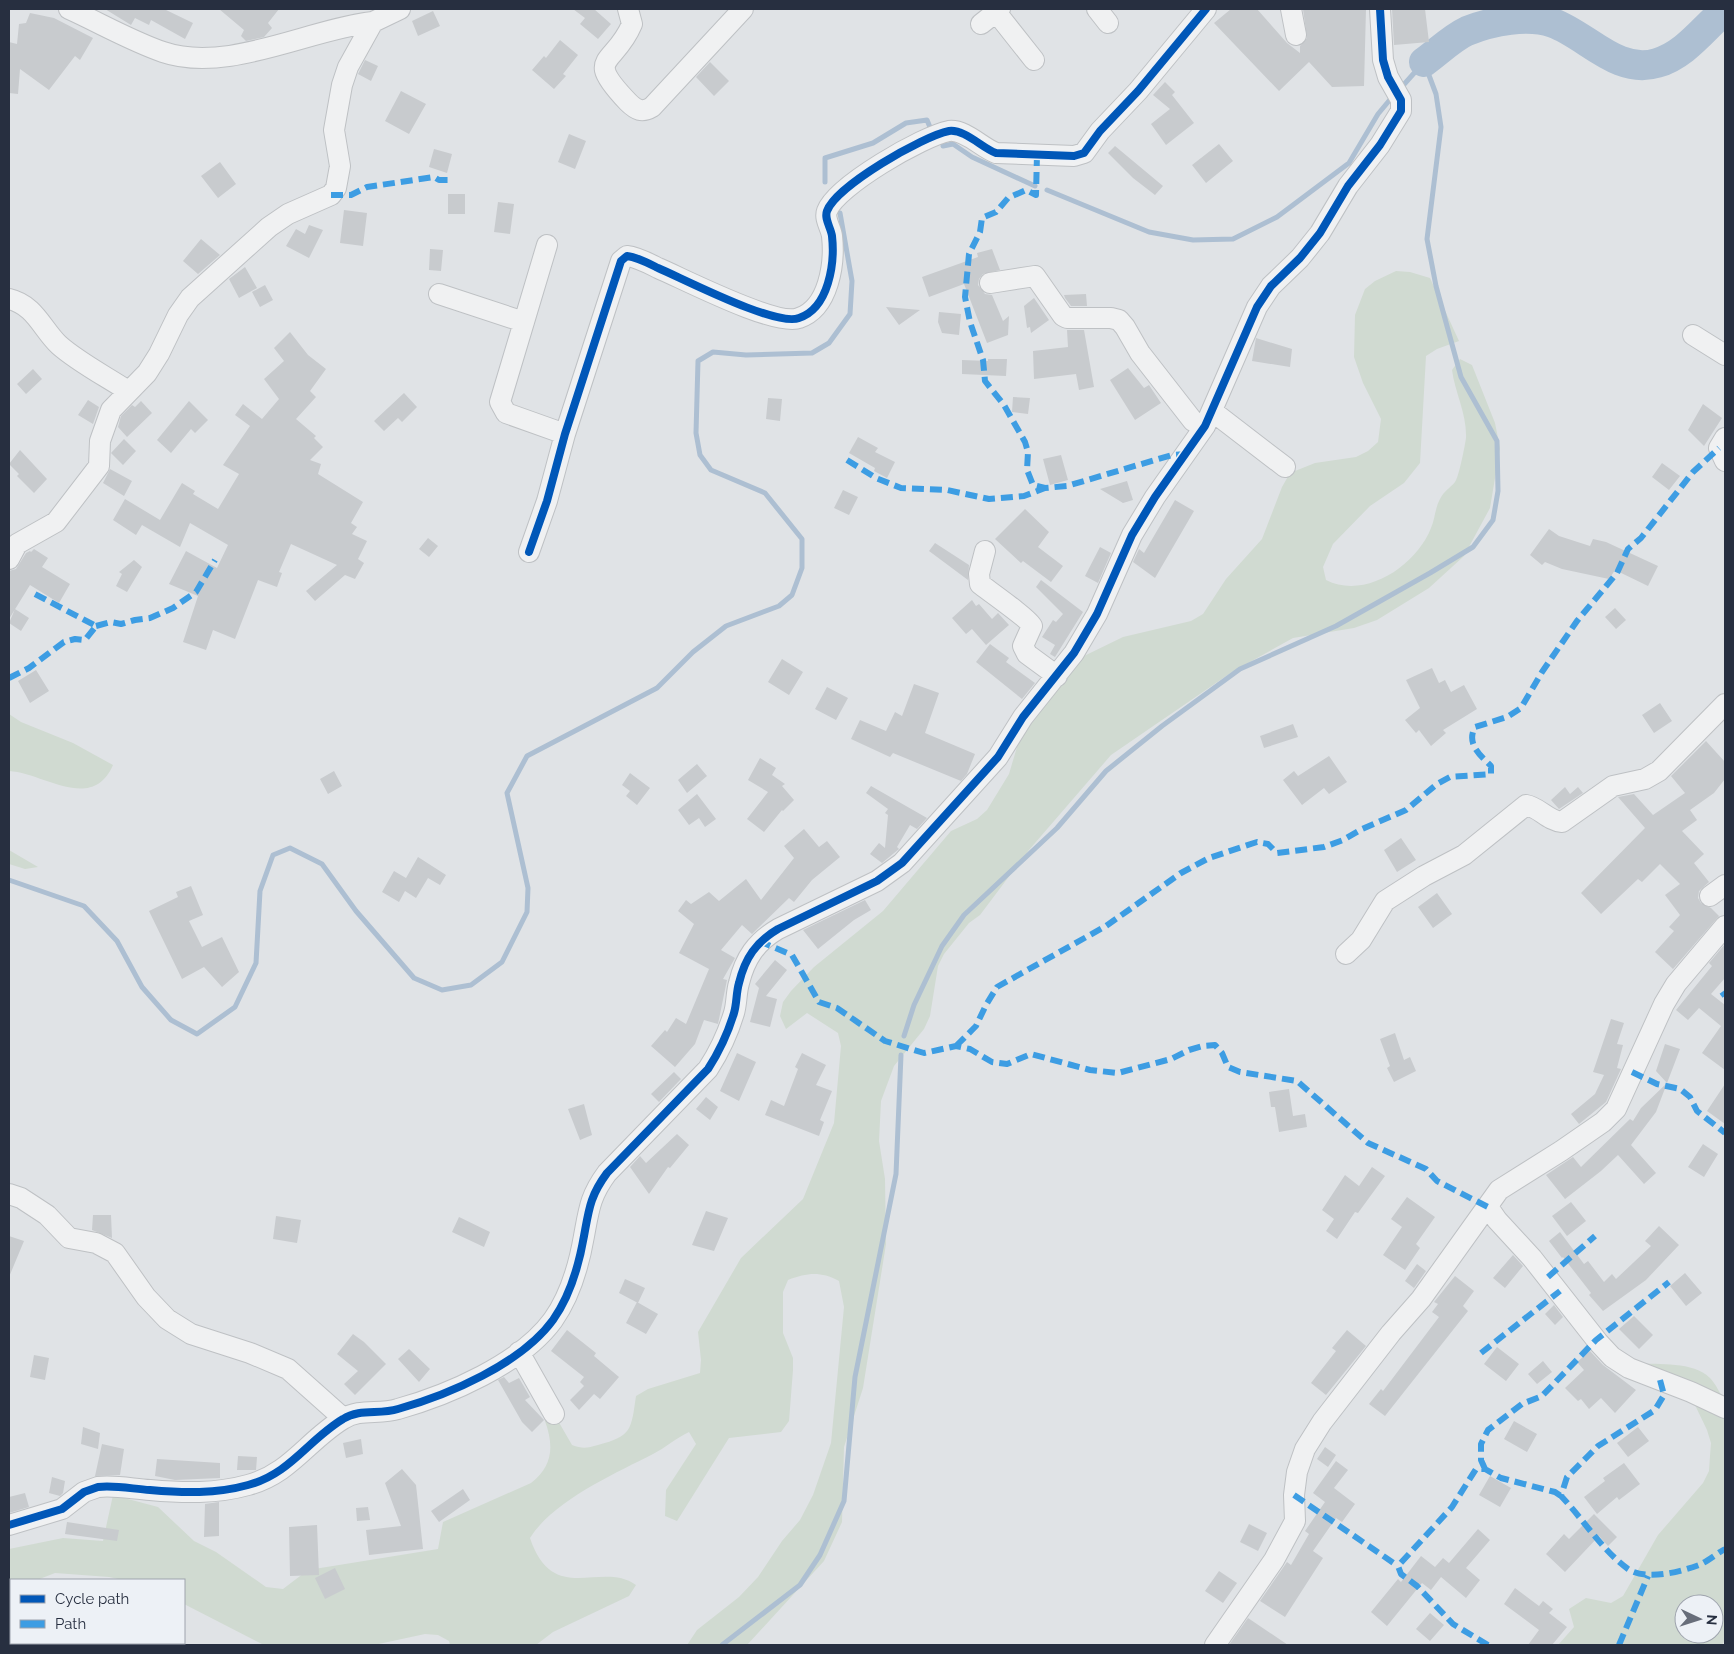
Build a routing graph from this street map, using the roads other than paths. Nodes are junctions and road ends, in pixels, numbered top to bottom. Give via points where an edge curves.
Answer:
1 (69, 9) edge
2 (400, 9) edge
3 (628, 9) edge
4 (1206, 9) edge
5 (1290, 9) edge
6 (1380, 9) edge
7 (741, 10) edge
8 (992, 15) edge
9 (373, 22) junction
10 (1296, 35) dead end
11 (1034, 60) dead end
12 (547, 245) dead end
13 (990, 283) dead end
14 (439, 294) dead end
15 (9, 299) edge
16 (524, 322) junction
17 (1693, 334) dead end
18 (1725, 355) edge
19 (128, 391) junction
20 (1209, 419) junction
21 (565, 434) junction
22 (1725, 438) edge
23 (1725, 461) edge
24 (1285, 467) dead end
25 (985, 551) dead end
26 (529, 552) dead end
27 (9, 559) edge
28 (1057, 676) junction
29 (1725, 704) edge
30 (1725, 926) edge
31 (1346, 954) dead end
32 (9, 1194) edge
33 (1488, 1207) junction
34 (518, 1352) junction
35 (1725, 1408) edge
36 (554, 1414) dead end
37 (343, 1418) junction
38 (9, 1525) edge
39 (1215, 1645) edge

1 - 9 street via 164,53 193,57 252,53 354,24
2 - 9 street
3 - 7 street via 632,24 606,61 605,74 608,81 639,111 652,107
4 - 21 street via 1084,153 1074,156 996,153 959,132 950,131 867,171 827,209 833,259 820,302 799,318 786,320 761,313 626,256 621,261
5 - 10 street
6 - 20 street via 1380,39 1388,77 1401,100 1401,111 1348,186 1320,233 1271,286 1257,307
8 - 11 street
9 - 19 street via 348,67 342,85 334,130 340,166 336,188 331,195 304,206 269,228 190,298 147,373
12 - 16 street
13 - 20 street via 1035,276 1063,316 1119,320 1140,353 1193,421
14 - 16 street
15 - 19 street via 18,301 38,317 59,345
16 - 21 street via 500,402 506,413
17 - 18 street
19 - 27 street via 111,410 100,441 100,466 56,522 17,544
20 - 24 street
20 - 28 street via 1137,527 1095,618
21 - 26 street
22 - 23 street via 1719,448
25 - 28 street via 980,584 1030,621 1032,626 1023,646 1027,654
28 - 34 street via 1023,717 998,757 902,863 878,880 764,936 752,948 739,982 734,1012 718,1053 708,1069 596,1188 587,1213 578,1265 563,1303 544,1331
29 - 31 street via 1659,771 1645,779 1613,786 1562,822 1526,805 1464,855 1385,901 1361,940
30 - 33 street via 1676,984 1664,1004 1616,1109 1603,1122 1500,1190
32 - 37 street via 46,1215 70,1238 96,1243 114,1253 146,1297 167,1319 191,1334 288,1369
33 - 35 street via 1612,1356 1629,1368
33 - 39 street via 1422,1299 1391,1333 1305,1448 1297,1472 1295,1521 1274,1560
34 - 36 street
34 - 37 street via 449,1391 396,1410 356,1412
37 - 38 street via 282,1470 250,1485 194,1493 98,1486 62,1509

